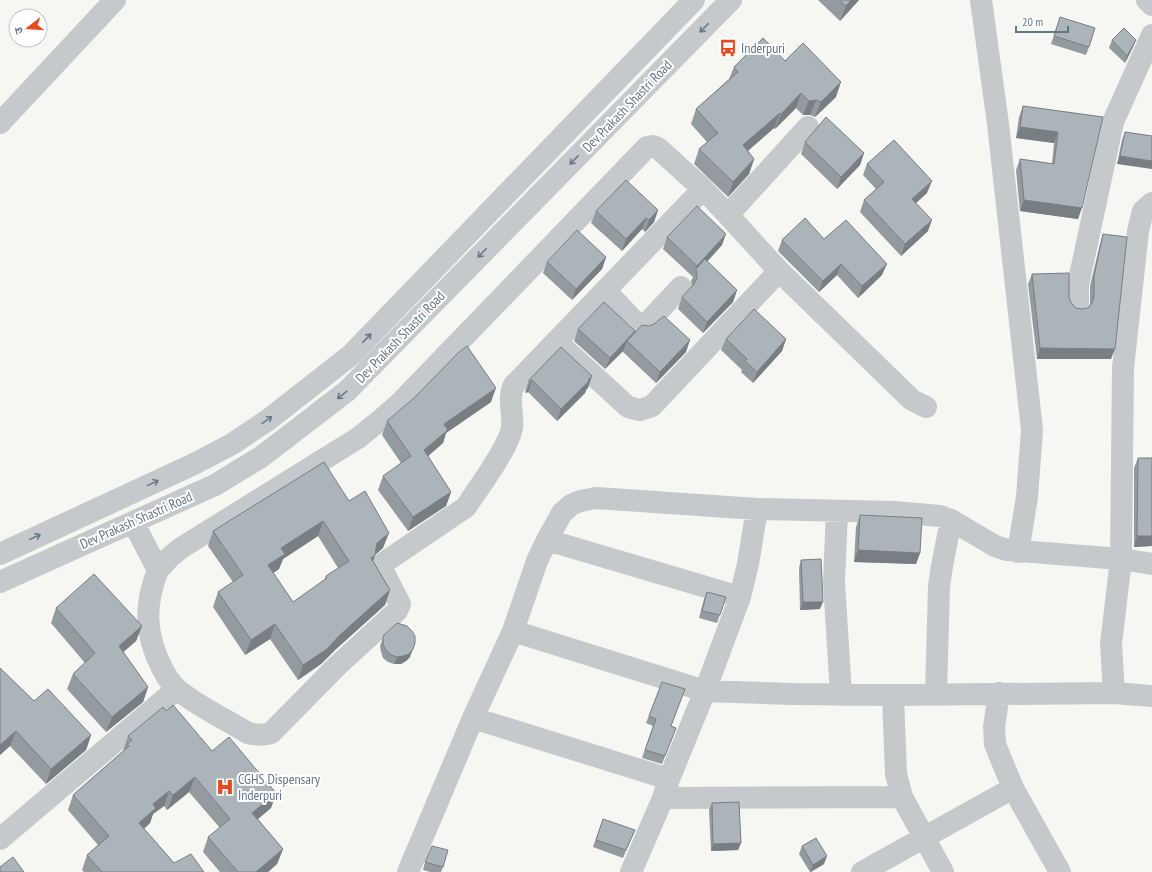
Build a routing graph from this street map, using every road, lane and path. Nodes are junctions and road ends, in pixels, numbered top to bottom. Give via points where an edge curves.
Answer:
1 (115, 0) edge
2 (694, 0) edge
3 (731, 0) edge
4 (980, 0) edge
5 (1147, 0) edge
6 (1152, 4) edge
7 (1152, 35) edge
8 (0, 123) edge
9 (808, 127) dead end
10 (703, 190) junction
11 (1152, 203) edge
12 (728, 214) junction
13 (780, 271) junction
14 (681, 287) dead end
15 (606, 291) junction
16 (1078, 307) edge
17 (557, 342) junction
18 (926, 407) dead end
19 (757, 509) junction
20 (837, 511) junction
21 (951, 520) junction
22 (133, 522) junction
23 (547, 540) junction
24 (1018, 552) junction
25 (0, 554) edge
26 (1121, 559) junction
27 (1152, 564) edge
28 (158, 570) junction
29 (0, 582) edge
30 (740, 597) junction
31 (513, 631) junction
32 (177, 689) junction
33 (705, 691) junction
34 (999, 693) junction
35 (1114, 693) junction
36 (841, 695) junction
37 (893, 695) junction
38 (936, 695) junction
39 (1152, 696) edge
40 (473, 718) junction
41 (666, 788) junction
42 (1013, 788) junction
43 (902, 797) junction
44 (924, 838) junction
45 (0, 839) edge
46 (408, 872) edge
47 (631, 872) edge
48 (862, 872) edge
49 (943, 872) edge
50 (1060, 872) edge

1 - 8 street
25 -> 2 street, Dev Prakash Shastri Road via 232,444 268,420 351,355
3 -> 22 street, Dev Prakash Shastri Road via 347,391 261,457 214,485
4 - 24 street via 998,124 1032,430 1027,497
5 - 6 street
7 - 16 street via 1113,122 1078,285
9 - 12 street
10 - 12 street
10 - 15 street
10 - 28 street via 658,148 647,147 400,403 358,438 181,548
11 - 26 street via 1143,211 1138,231 1123,368
12 - 13 street
13 - 17 street via 652,406 646,408 628,407
13 - 18 street via 912,400
14 - 15 street via 643,325 636,323
15 - 17 street
17 - 32 street via 514,385 511,393 512,428 509,436 466,507 382,564 382,569 400,604 397,612 337,666 271,732 265,735 248,733
19 - 20 street
19 - 23 street via 596,498 571,505 562,513
19 - 30 street
20 - 21 street via 932,515
20 - 36 street via 834,582
21 - 24 street via 995,546
21 - 38 street via 939,586
22 - 28 street
22 - 29 street, Dev Prakash Shastri Road
23 - 30 street
23 - 31 street via 537,561
24 - 26 street
26 - 27 street
26 - 35 street via 1111,644
28 - 32 street via 148,610 150,636 160,664
30 - 33 street
31 - 33 street
31 - 40 street
32 - 45 street
33 - 36 street
33 - 41 street
34 - 35 street
34 - 38 street
34 - 42 street via 994,727 995,744
35 - 39 street
36 - 37 street
37 - 38 street
37 - 43 street via 896,774
40 - 41 street
40 - 46 street
41 - 43 street
41 - 47 street
42 - 44 street
42 - 50 street
43 - 44 street
44 - 48 street
44 - 49 street

